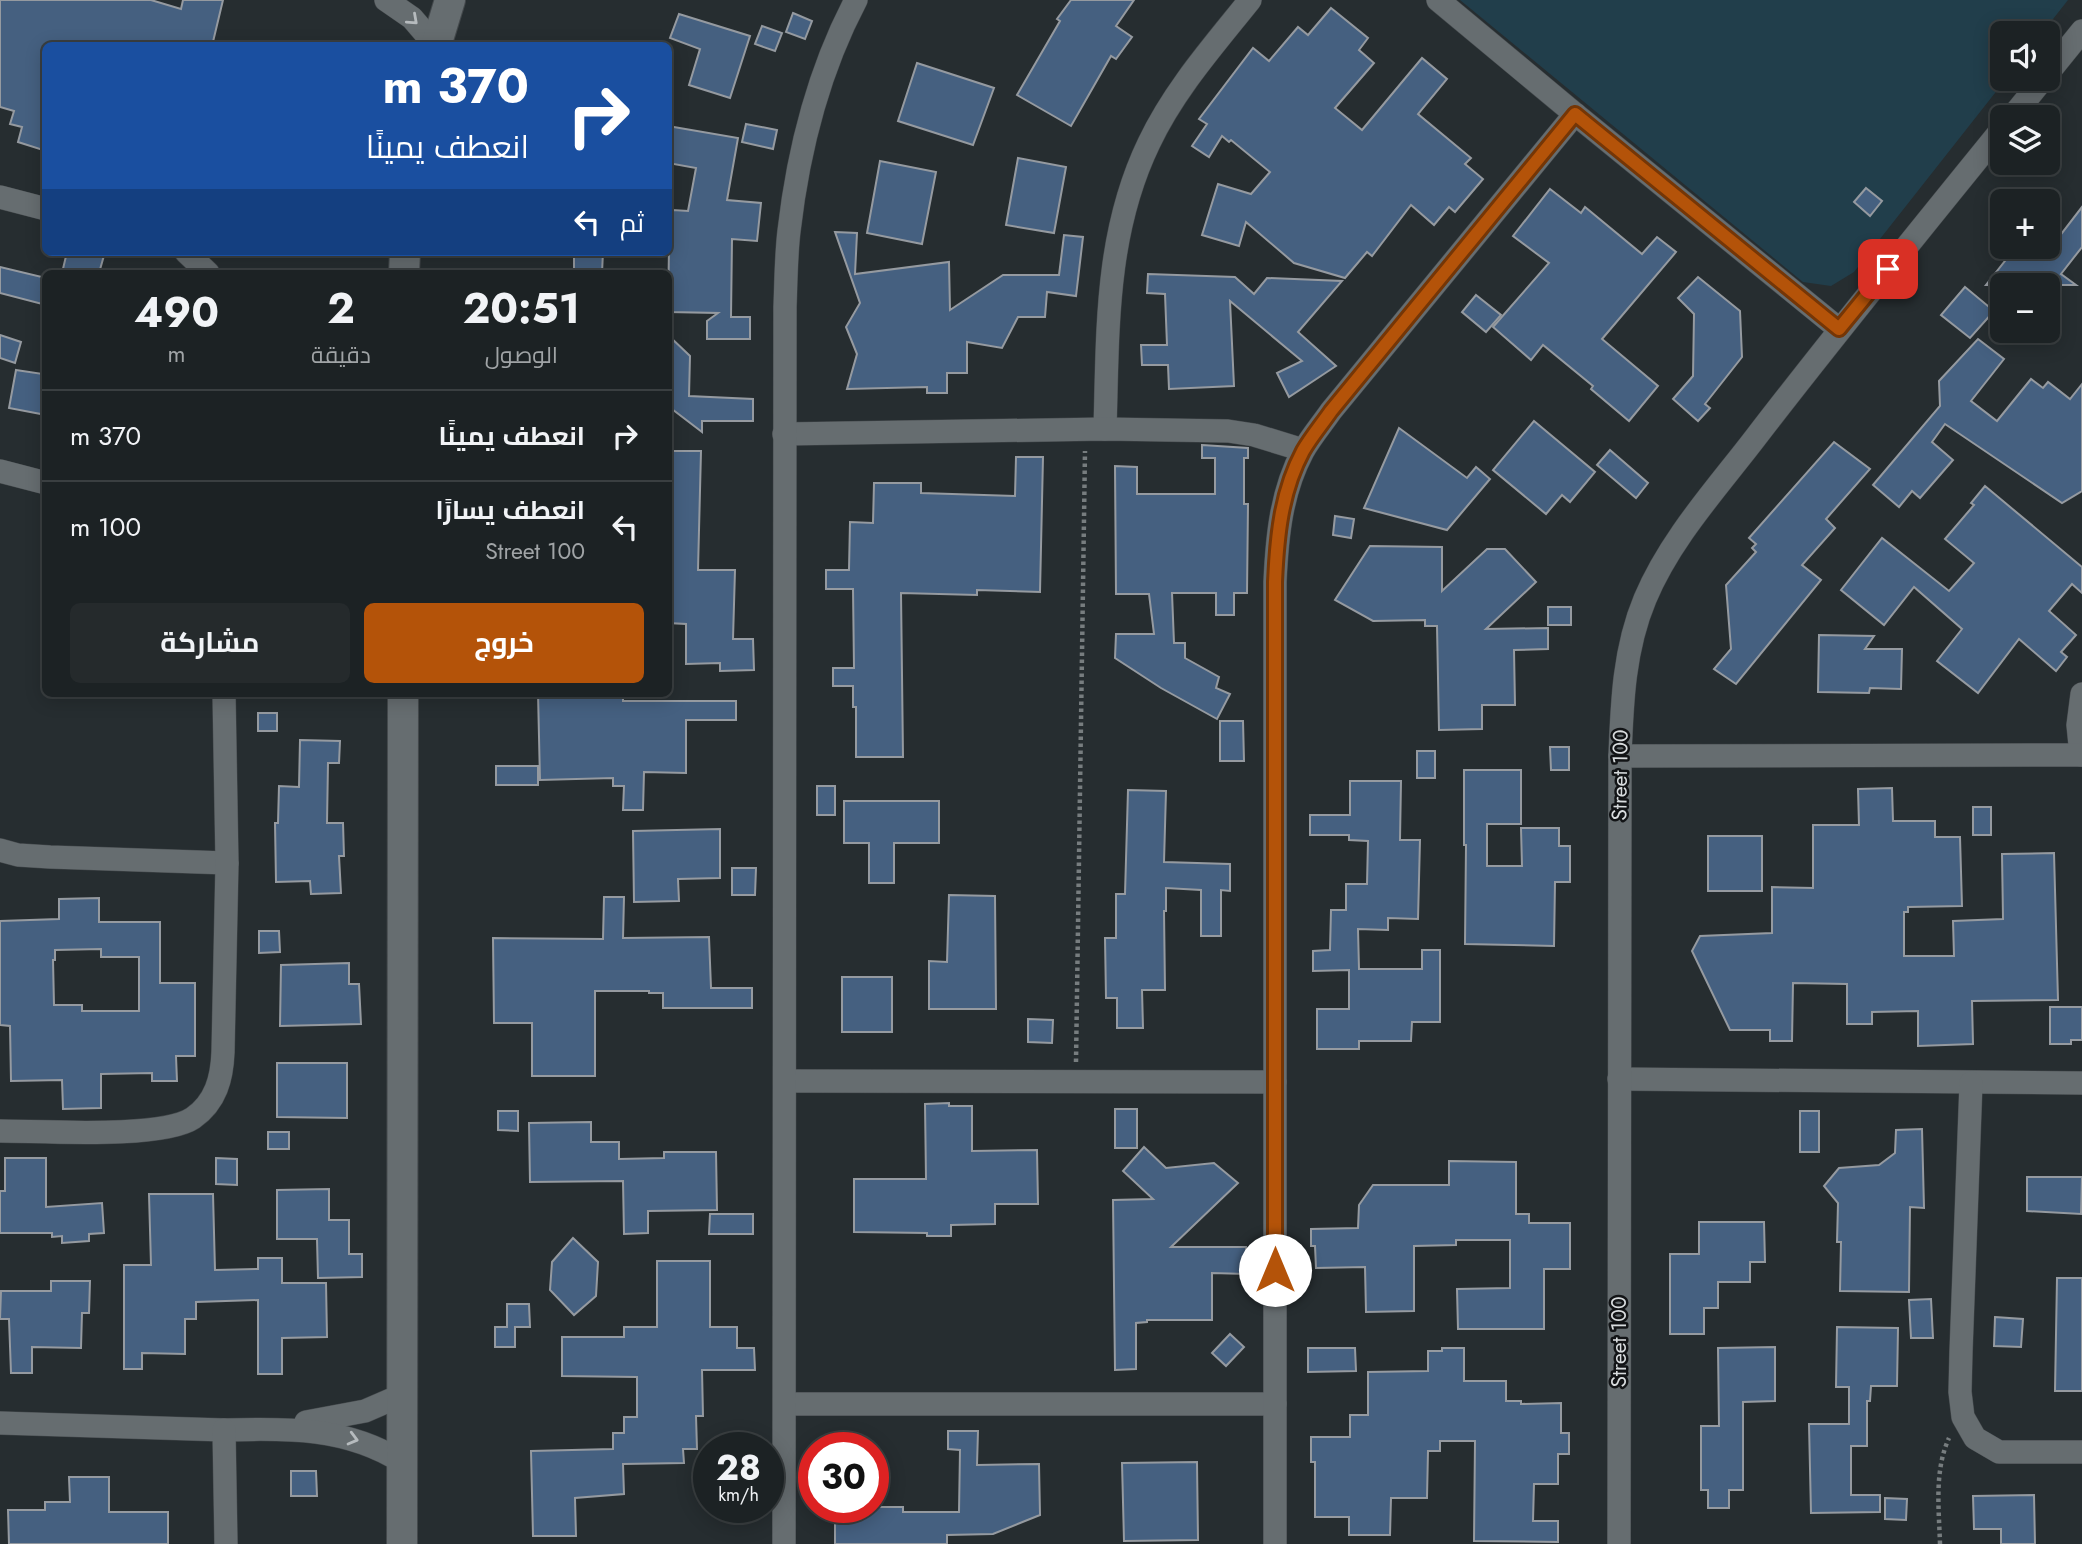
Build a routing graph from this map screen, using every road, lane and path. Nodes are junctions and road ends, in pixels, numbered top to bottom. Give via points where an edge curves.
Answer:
1 (386, 0) edge
2 (450, 0) edge
3 (856, 0) edge
4 (1250, 0) edge
5 (1438, 0) edge
6 (2082, 31) edge
7 (433, 42) edge
8 (437, 42) edge
9 (2060, 58) edge
10 (2033, 91) edge
11 (2022, 105) edge
12 (1575, 114) junction
13 (1990, 144) edge
14 (0, 197) edge
15 (42, 208) edge
16 (190, 256) edge
17 (205, 270) edge
18 (1839, 329) junction
19 (1095, 429) junction
20 (784, 434) junction
21 (1303, 450) junction
22 (0, 471) edge
23 (42, 481) edge
24 (2082, 694) edge
25 (224, 697) edge
26 (403, 697) edge
27 (2081, 755) edge
28 (1620, 756) junction
29 (0, 850) edge
30 (227, 863) junction
31 (1619, 1079) junction
32 (786, 1080) junction
33 (1075, 1081) junction
34 (1275, 1082) junction
35 (1971, 1083) junction
36 (2082, 1083) edge
37 (0, 1131) edge
38 (402, 1395) junction
39 (785, 1404) junction
40 (1275, 1404) junction
41 (1963, 1417) junction
42 (0, 1423) edge
43 (261, 1429) junction
44 (224, 1430) junction
45 (2082, 1452) edge
46 (402, 1462) junction
47 (226, 1544) edge
48 (402, 1544) edge
49 (784, 1544) edge
50 (1275, 1544) edge
51 (1619, 1544) edge
52 (1940, 1544) edge

1 -> 7 street via 412,18
2 - 8 street
3 - 20 street via 820,86 798,171 785,307
4 - 19 street via 1179,91 1149,142 1127,197 1114,255
5 - 12 street
6 - 9 street
10 - 11 street
12 - 18 street
12 - 21 street
13 - 18 street, Street 100
14 - 15 street
16 - 17 street
18 - 28 street, Street 100 via 1699,513 1645,598 1629,647
19 - 20 street
19 - 21 street via 1228,431
19 - 33 path
20 - 32 street
21 - 34 street via 1286,492 1277,536
22 - 23 street
24 - 27 street
25 - 30 street
26 - 38 street
27 - 28 street
28 - 31 street, Street 100
29 - 30 street via 50,857
30 - 37 street via 222,1078 211,1101 192,1118 169,1128
31 - 35 street
31 - 51 street, Street 100
32 - 33 street
32 - 39 street
33 - 34 street
34 - 40 street
35 - 36 street
35 - 41 street via 1961,1352
38 - 43 street via 346,1416
38 - 46 street
39 - 40 street
39 - 49 street
40 - 50 street
41 - 45 street via 1975,1438 1998,1452
41 - 52 path via 1944,1451 1940,1471
42 - 44 street
43 - 44 street
43 -> 46 street via 345,1437
44 - 47 street
46 - 48 street

